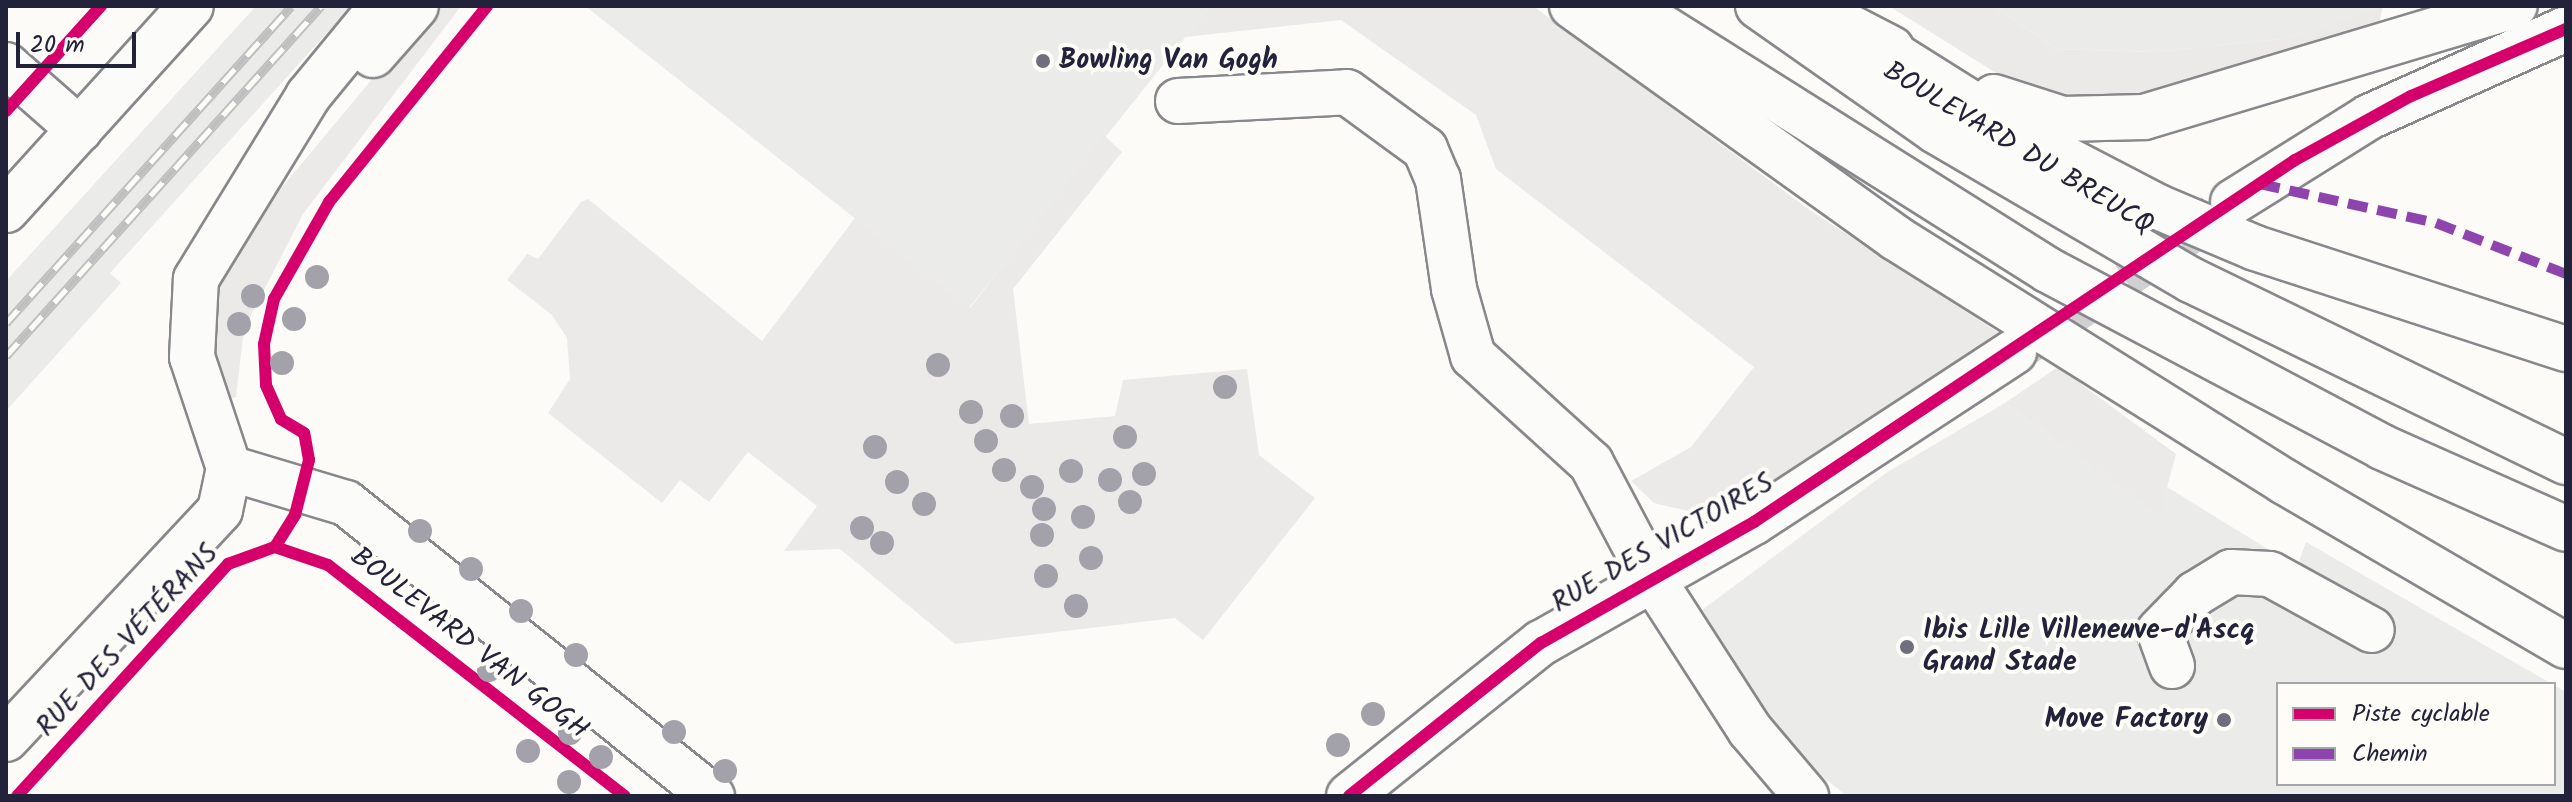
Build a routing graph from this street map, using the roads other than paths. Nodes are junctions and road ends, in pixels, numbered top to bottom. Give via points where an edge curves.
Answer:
1 (191, 6) edge
2 (382, 6) edge
3 (416, 6) edge
4 (1572, 6) edge
5 (1629, 6) edge
6 (1758, 6) edge
7 (1809, 6) edge
8 (2515, 6) edge
9 (2566, 29) edge
10 (1866, 37) junction
11 (6, 65) edge
12 (1178, 101) dead end
13 (80, 130) junction
14 (2233, 202) tunnel mouth
15 (6, 210) edge
16 (225, 221) junction
17 (2566, 349) edge
18 (2014, 352) tunnel mouth
19 (2566, 462) edge
20 (229, 468) junction
21 (2566, 529) edge
22 (1652, 578) junction
23 (2372, 630) dead end
24 (2566, 646) edge
25 (2172, 666) dead end
26 (6, 739) edge
27 (712, 796) edge
28 (1349, 796) edge
29 (1806, 796) edge

1 - 13 main road
2 - 16 main road via 316,85
3 - 16 main road
4 - 24 main road via 1896,238 2285,482
5 - 21 main road via 1840,145 2060,276 2382,447
6 - 19 main road, BOULEVARD DU BREUCQ via 1936,131 2191,280
7 - 10 main road
8 - 10 main road via 2116,122 2033,112
9 - 14 main road via 2369,117
10 - 17 main road via 2033,142 2158,207 2255,248
11 - 13 main road
12 - 22 main road via 1347,92 1425,149 1438,179 1468,348 1591,463
13 - 15 main road
16 - 20 main road via 196,279 189,328 195,373
18 - 22 main road, RUE DES VICTOIRES via 1754,522
20 - 26 main road, RUE DES VÉTÉRANS via 220,510
20 - 27 main road, BOULEVARD VAN GOGH via 346,503
22 - 28 main road, RUE DES VICTOIRES via 1541,643
22 - 29 main road via 1763,749
23 - 25 main road via 2270,574 2231,572 2195,594 2159,631

